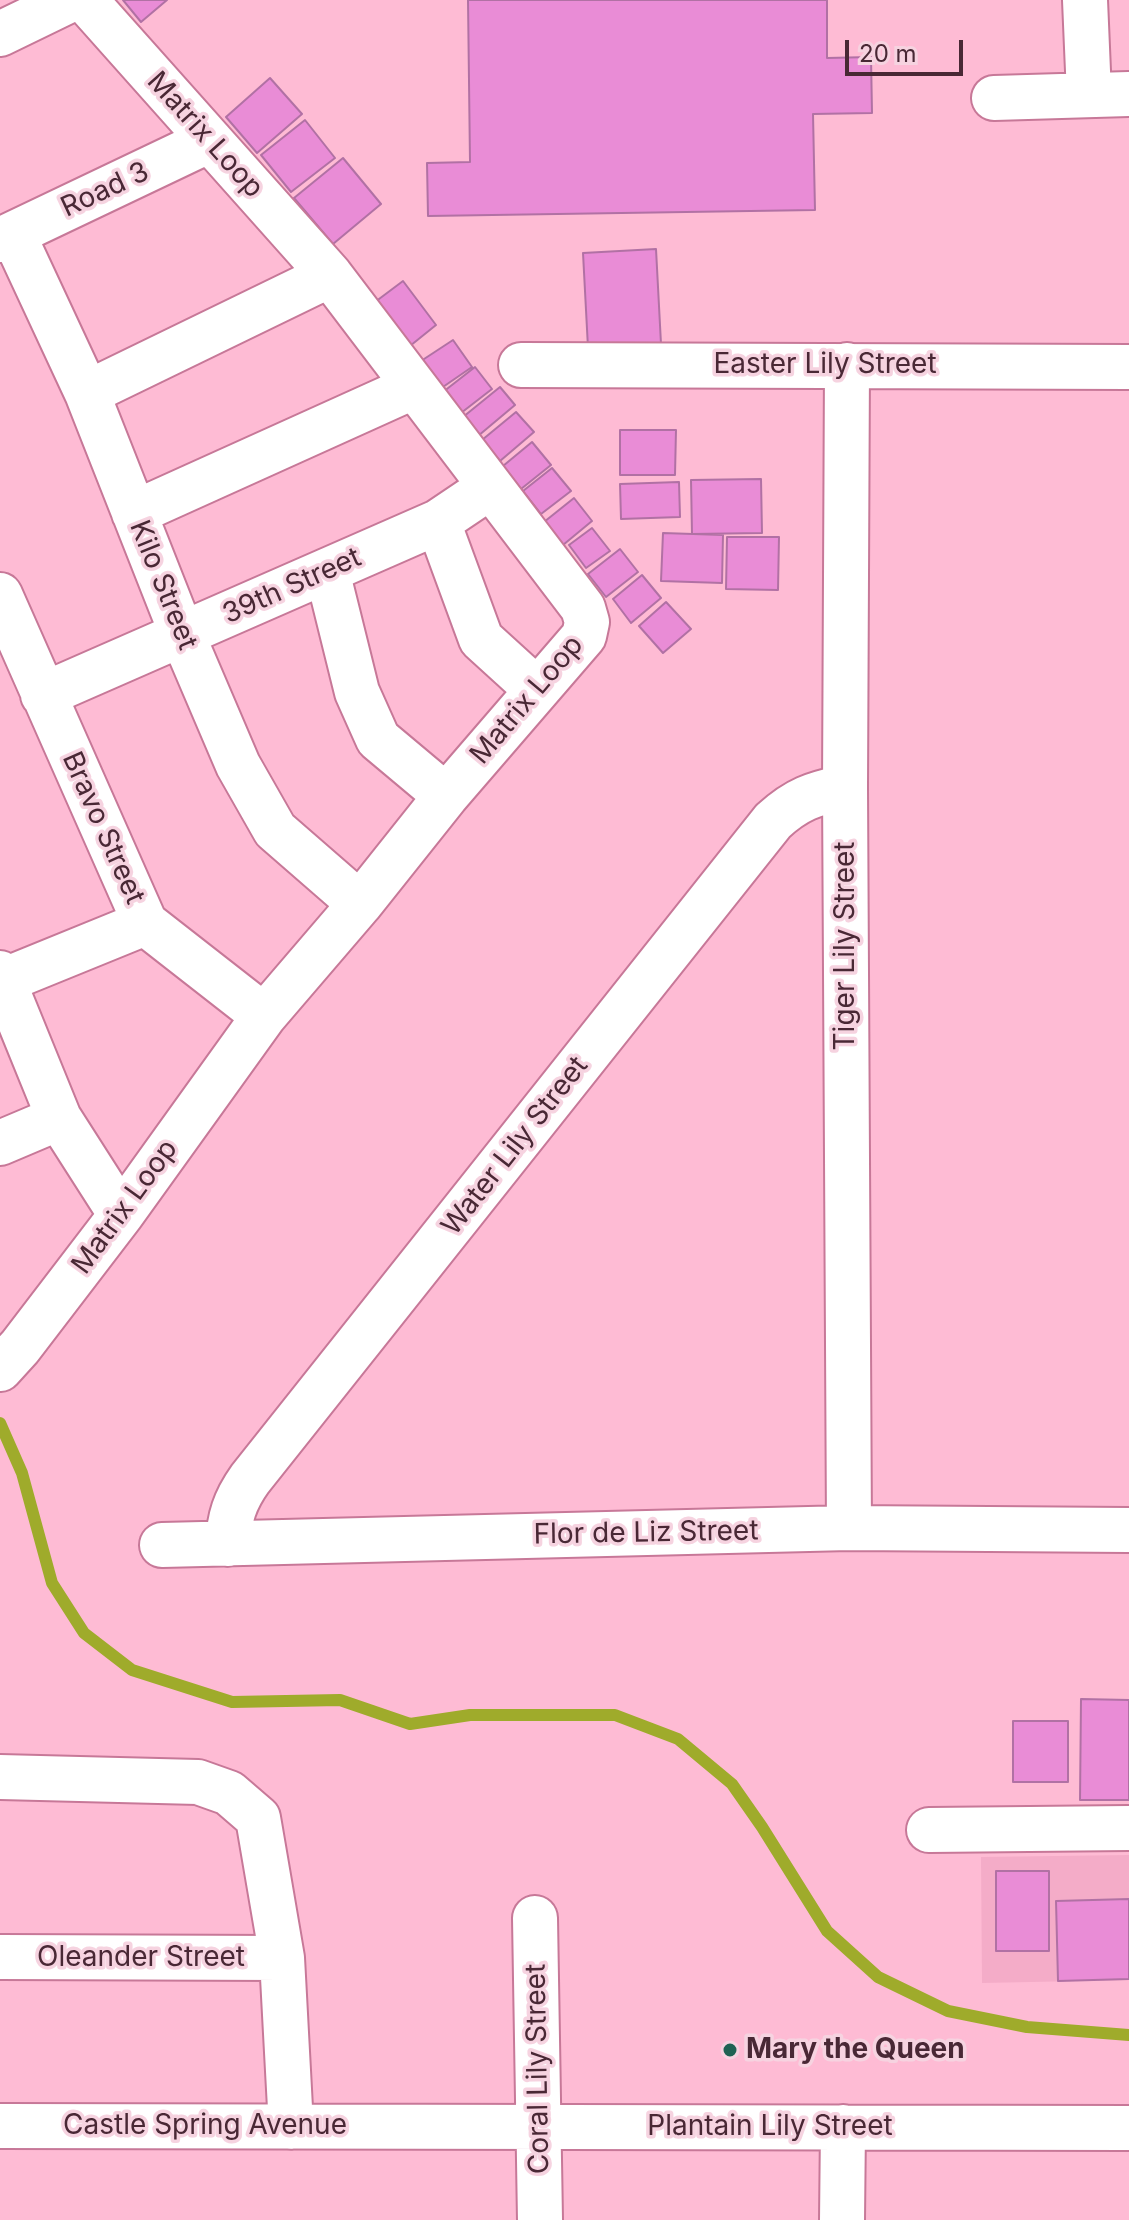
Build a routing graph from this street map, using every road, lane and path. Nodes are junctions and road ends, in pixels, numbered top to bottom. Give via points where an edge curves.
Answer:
1 (70, 0) edge
2 (85, 0) edge
3 (1085, 0) edge
4 (0, 34) edge
5 (1109, 94) edge
6 (994, 98) dead end
7 (210, 140) junction
8 (6, 237) edge
9 (330, 275) junction
10 (521, 365) dead end
11 (847, 365) junction
12 (1129, 367) edge
13 (413, 387) junction
14 (87, 393) junction
15 (490, 487) junction
16 (134, 513) junction
17 (438, 522) junction
18 (327, 571) junction
19 (0, 595) edge
20 (182, 634) junction
21 (23, 674) edge
22 (537, 690) junction
23 (845, 787) junction
24 (446, 796) junction
25 (360, 904) junction
26 (145, 923) junction
27 (1, 979) edge
28 (264, 1016) junction
29 (59, 1118) junction
30 (0, 1143) edge
31 (121, 1215) junction
32 (10, 1358) edge
33 (849, 1528) junction
34 (1129, 1530) edge
35 (228, 1544) junction
36 (162, 1545) dead end
37 (0, 1777) edge
38 (1129, 1828) edge
39 (929, 1830) dead end
40 (535, 1918) dead end
41 (0, 1957) edge
42 (282, 1958) junction
43 (0, 2126) edge
44 (291, 2127) junction
45 (411, 2127) joint
46 (539, 2127) junction
47 (843, 2127) junction
48 (1129, 2128) edge
49 (540, 2220) edge
50 (842, 2220) edge

1 - 4 street
2 - 7 street, Matrix Loop
3 - 5 street
5 - 6 street
7 - 8 street, Road 3
7 - 9 street, Matrix Loop
8 - 14 street, Kilo Street
9 - 13 street, Matrix Loop
9 - 14 street
10 - 11 street, Easter Lily Street
11 - 12 street, Easter Lily Street
11 - 23 street, Tiger Lily Street
13 - 15 street, Matrix Loop
13 - 16 street
14 - 16 street, Kilo Street
15 - 17 street, 39th Street
15 - 22 street, Matrix Loop via 583,608 587,622 584,636
16 - 20 street, Kilo Street
17 - 18 street, 39th Street
17 - 22 street via 481,639
18 - 20 street, 39th Street
18 - 24 street via 357,692 378,739
19 - 21 street, Bravo Street
20 - 21 street, 39th Street
20 - 25 street, Kilo Street via 238,765 275,830
21 - 26 street, Bravo Street
22 - 24 street, Matrix Loop
23 - 33 street, Tiger Lily Street
23 - 35 street, Water Lily Street via 792,803 773,821 250,1479 236,1499
24 - 25 street, Matrix Loop
25 - 28 street, Matrix Loop
26 - 27 street
26 - 28 street, Bravo Street
27 - 29 street
28 - 31 street, Matrix Loop
29 - 30 street
29 - 31 street
31 - 32 street, Matrix Loop
33 - 34 street, Flor de Liz Street
33 - 35 street, Flor de Liz Street
35 - 36 street, Flor de Liz Street
37 - 42 street via 198,1782 229,1793 258,1818
38 - 39 street
40 - 46 street, Coral Lily Street
41 - 42 street, Oleander Street
42 - 44 street
43 - 44 street, Castle Spring Avenue
44 - 45 street, Castle Spring Avenue
45 - 46 street, Plantain Lily Street
46 - 47 street, Plantain Lily Street
46 - 49 street, Coral Lily Street
47 - 48 street, Plantain Lily Street
47 - 50 street

